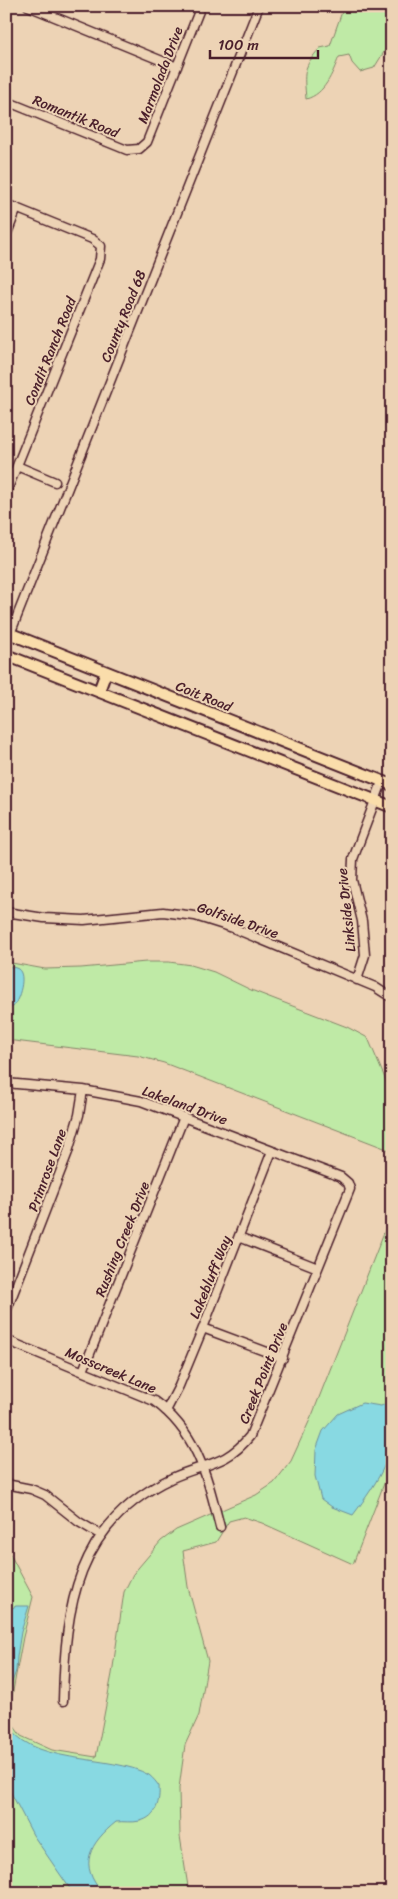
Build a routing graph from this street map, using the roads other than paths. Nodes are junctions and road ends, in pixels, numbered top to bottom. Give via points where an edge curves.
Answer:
1 (28, 6) edge
2 (201, 6) edge
3 (259, 6) edge
4 (177, 67) junction
5 (6, 101) edge
6 (138, 150) joint
7 (6, 204) edge
8 (17, 208) junction
9 (6, 236) edge
10 (17, 466) junction
11 (55, 482) dead end
12 (6, 492) edge
13 (8, 633) edge
14 (6, 655) edge
15 (106, 672) junction
16 (99, 691) junction
17 (387, 783) edge
18 (375, 800) junction
19 (392, 807) edge
20 (6, 912) edge
21 (357, 980) junction
22 (392, 998) edge
23 (6, 1083) edge
24 (83, 1090) junction
25 (184, 1117) junction
26 (272, 1151) junction
27 (348, 1183) joint
28 (239, 1237) junction
29 (318, 1268) junction
30 (6, 1312) edge
31 (203, 1328) junction
32 (6, 1340) edge
33 (283, 1358) junction
34 (83, 1371) junction
35 (166, 1411) junction
36 (204, 1467) junction
37 (11, 1485) dead end
38 (220, 1527) dead end
39 (101, 1535) junction
40 (62, 1701) dead end

1 - 4 street
2 - 4 street, Marmolada Drive
3 - 13 street, County Road 68
4 - 6 street, Marmolada Drive via 147,142
5 - 6 street, Romantik Road via 126,150
7 - 8 street
8 - 9 street
8 - 10 street, Condit Ranch Road via 92,239 101,246 100,259
10 - 11 street
10 - 12 street, Condit Ranch Road
13 - 15 main road, Coit Road
14 - 16 main road
15 - 16 main road
15 - 17 main road, Coit Road
16 - 18 main road
17 - 18 street, Linkside Drive
18 - 19 main road
18 - 21 street, Linkside Drive via 353,858 352,880 362,921 365,954
20 - 21 street, Golfside Drive via 84,920 163,912 195,916 233,928
21 - 22 street, Golfside Drive
23 - 24 street, Lakeland Drive
24 - 25 street, Lakeland Drive via 141,1101
24 - 30 street, Primrose Lane via 68,1152
25 - 26 street, Lakeland Drive
25 - 34 street, Rushing Creek Drive
26 - 27 street, Lakeland Drive
26 - 28 street, Lakebluff Way
27 - 29 street, Creek Point Drive via 349,1194
28 - 29 street
28 - 31 street, Lakebluff Way
29 - 33 street, Creek Point Drive
31 - 33 street
31 - 35 street, Lakebluff Way
32 - 34 street, Mosscreek Lane
33 - 36 street, Creek Point Drive via 250,1436 241,1448
34 - 35 street, Mosscreek Lane via 154,1401
35 - 36 street, Mosscreek Lane via 186,1432
36 - 38 street, Mosscreek Lane
36 - 39 street, Creek Point Drive via 181,1474 145,1493 116,1517
37 - 39 street via 45,1495
39 - 40 street, Creek Point Drive via 86,1560 73,1596 66,1635

